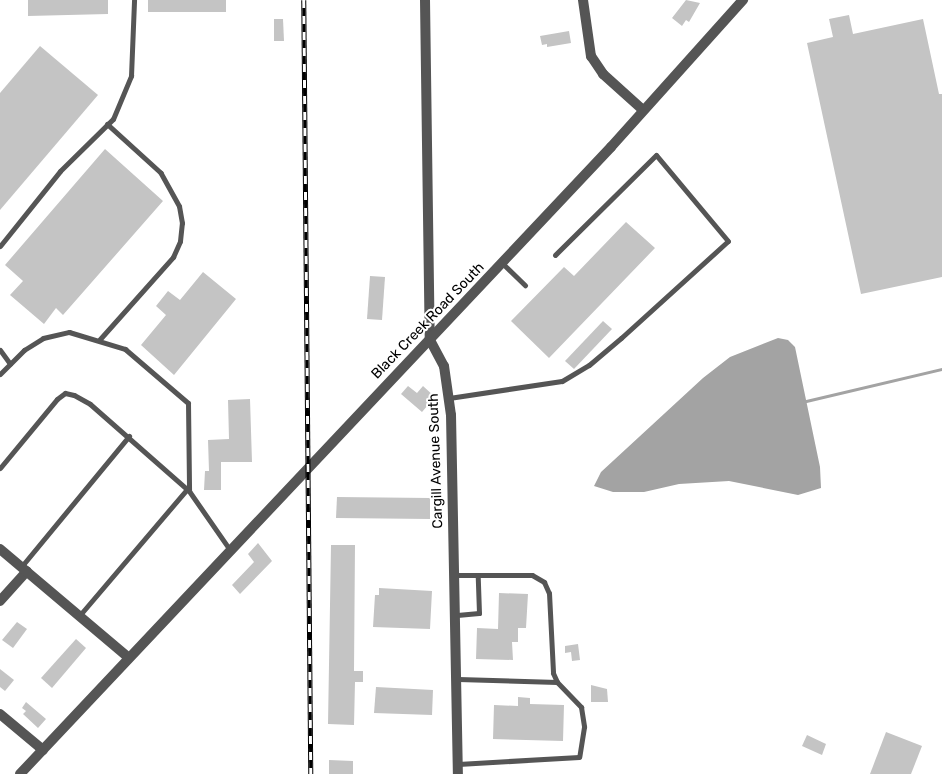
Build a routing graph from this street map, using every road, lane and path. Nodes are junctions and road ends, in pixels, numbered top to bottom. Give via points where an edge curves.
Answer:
1 (134, 0) edge
2 (425, 0) edge
3 (583, 0) edge
4 (743, 0) edge
5 (643, 110) junction
6 (107, 124) junction
7 (0, 246) edge
8 (555, 255) dead end
9 (502, 263) junction
10 (525, 285) dead end
11 (100, 339) junction
12 (430, 340) junction
13 (0, 350) edge
14 (10, 364) junction
15 (0, 374) edge
16 (449, 398) junction
17 (129, 436) junction
18 (0, 468) edge
19 (188, 490) junction
20 (0, 549) edge
21 (230, 550) junction
22 (24, 569) junction
23 (455, 575) junction
24 (478, 575) junction
25 (0, 601) edge
26 (457, 615) junction
27 (79, 616) junction
28 (128, 657) junction
29 (458, 679) junction
30 (557, 682) junction
31 (0, 714) edge
32 (43, 750) junction
33 (458, 769) edge
34 (20, 774) edge

1 - 6 lane via 131,76 124,96
2 - 12 street, Cargill Avenue South
3 - 5 street via 590,56 603,74
4 - 5 street, Black Creek Road South
5 - 9 street, Black Creek Road South
6 - 7 lane via 49,184
6 - 11 lane via 161,173 172,189 182,223 180,241 173,257
8 - 16 lane via 656,155 728,241 589,366 562,381
9 - 10 lane
9 - 12 street, Black Creek Road South
11 - 14 lane via 69,332 43,338
11 - 19 lane via 136,356 188,403
12 - 16 street, Cargill Avenue South via 444,366
12 - 21 street, Black Creek Road South
13 - 14 lane
14 - 15 lane
16 - 23 street, Cargill Avenue South
17 - 18 lane via 90,404 65,393
17 - 19 lane
17 - 22 lane
19 - 21 lane
19 - 27 lane
20 - 22 street
21 - 28 street, Black Creek Road South
22 - 25 street
22 - 27 street
23 - 24 lane
23 - 26 street, Cargill Avenue South
24 - 26 lane via 479,613
24 - 30 lane via 532,575 544,582 549,593 553,673
26 - 29 street, Cargill Avenue South
27 - 28 street
28 - 32 street, Black Creek Road South
29 - 30 lane
29 - 33 street, Cargill Avenue South
30 - 33 lane via 581,708 584,727 578,757
31 - 32 street
32 - 34 street, Black Creek Road South

